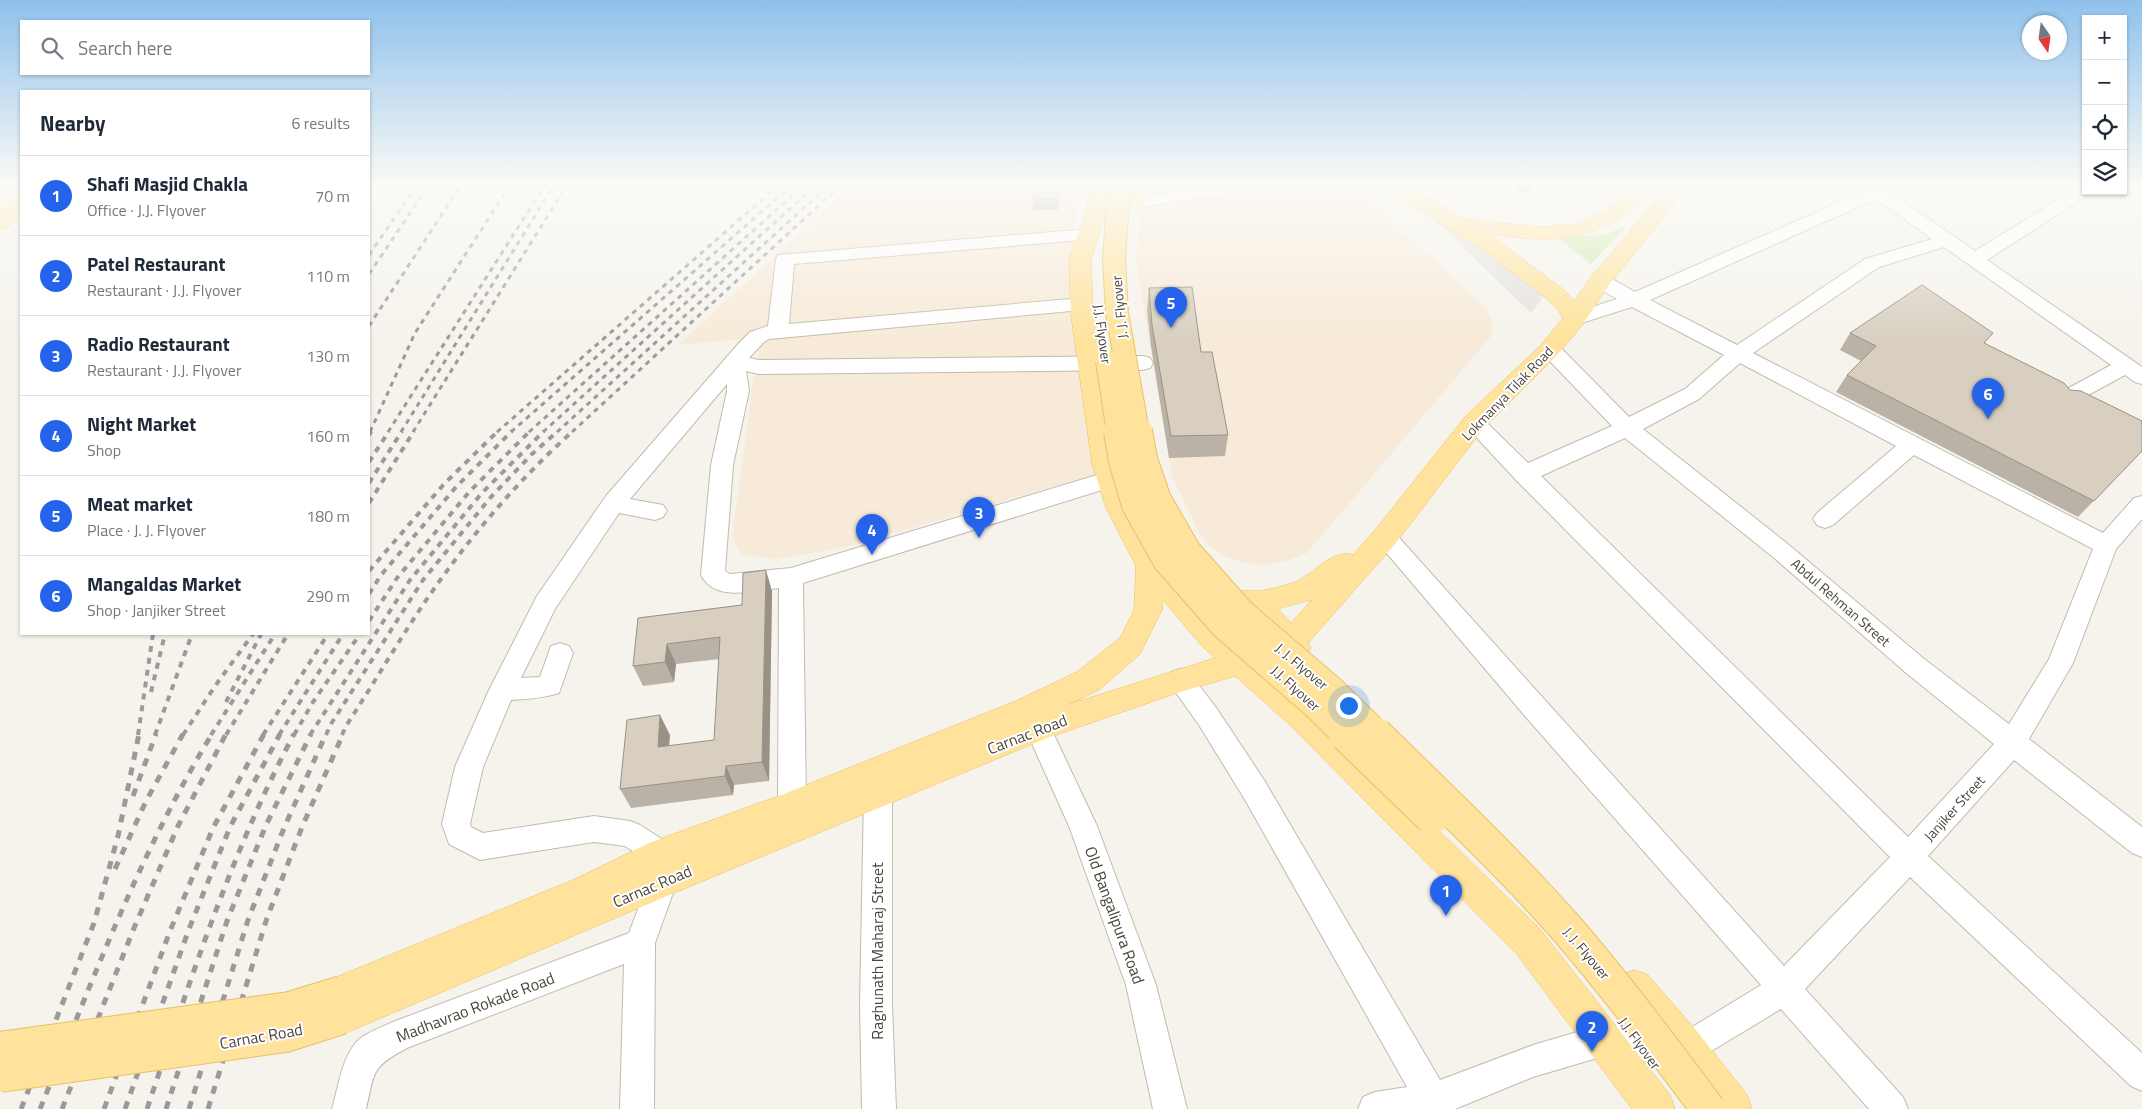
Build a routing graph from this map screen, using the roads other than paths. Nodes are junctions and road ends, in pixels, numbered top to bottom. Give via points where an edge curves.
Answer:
1 (938, 237) edge
2 (1088, 237) edge
3 (1096, 237) edge
4 (1115, 237) edge
5 (1475, 237) edge
6 (1637, 237) edge
7 (1771, 237) edge
8 (1944, 237) edge
9 (2011, 237) edge
10 (1948, 240) junction
11 (1975, 259) junction
12 (1600, 281) junction
13 (1634, 300) junction
14 (1082, 304) junction
15 (1575, 319) junction
16 (778, 331) junction
17 (1550, 350) junction
18 (1739, 353) junction
19 (735, 362) junction
20 (1143, 362) dead end
21 (1090, 364) junction
22 (2134, 371) edge
23 (2063, 400) edge
24 (1474, 423) junction
25 (1628, 428) junction
26 (1912, 444) junction
27 (1524, 474) junction
28 (1110, 479) junction
29 (614, 502) junction
30 (2142, 504) edge
31 (655, 510) dead end
32 (1825, 519) dead end
33 (1385, 537) junction
34 (2106, 545) junction
35 (1150, 566) junction
36 (791, 577) junction
37 (1255, 602) junction
38 (1291, 642) junction
39 (560, 653) dead end
40 (1239, 663) junction
41 (1180, 680) junction
42 (502, 690) junction
43 (1038, 728) junction
44 (2013, 742) junction
45 (878, 794) junction
46 (792, 806) junction
47 (2142, 844) edge
48 (1909, 857) junction
49 (662, 868) junction
50 (640, 943) junction
51 (1784, 989) junction
52 (342, 1005) junction
53 (1604, 1040) junction
54 (1687, 1048) junction
55 (0, 1049) edge
56 (0, 1075) edge
57 (2142, 1075) edge
58 (1436, 1104) edge
59 (350, 1109) edge
60 (637, 1109) edge
61 (879, 1109) edge
62 (1170, 1109) edge
63 (1376, 1109) edge
64 (1656, 1109) edge
65 (1688, 1109) edge
66 (1708, 1109) edge
67 (1733, 1109) edge
68 (1891, 1109) edge

1 - 16 street via 785,259
2 - 14 main road via 1080,260
3 - 65 main road, J.J. Flyover, bridge via 1099,314 1123,461 1136,504 1167,560 1224,625 1316,704 1545,929 1619,1015
4 - 66 main road, J. J. Flyover, bridge via 1117,313 1143,459 1157,500 1186,552 1242,614 1333,692 1566,928 1632,1006
5 - 15 main road via 1556,295
6 - 12 main road, Lokmanya Tilak Road
7 - 13 street
8 - 10 street
9 - 11 street
10 - 11 street
10 - 18 street via 1872,263
11 - 22 street
12 - 13 street
12 - 15 main road, Lokmanya Tilak Road
13 - 15 street
13 - 18 street
14 - 16 street
14 - 21 main road
15 - 17 main road, Lokmanya Tilak Road
16 - 19 street via 757,337
17 - 24 main road, Lokmanya Tilak Road
17 - 25 street, Abdul Rehman Street
18 - 25 street via 1692,394
18 - 26 street
19 - 21 street via 759,367
19 - 29 street
19 - 36 street via 738,391 722,465 713,575 726,584
20 - 21 street
21 - 28 main road
22 - 23 street
24 - 27 street
24 - 33 main road, Lokmanya Tilak Road
25 - 27 street
25 - 44 street, Abdul Rehman Street via 1781,551 1914,665
26 - 32 street
26 - 34 street
27 - 48 street
28 - 35 main road via 1118,508
28 - 36 street
29 - 31 street
29 - 42 street via 546,603
30 - 34 street, Janjiker Street
33 - 37 main road via 1304,591
33 - 38 main road, Lokmanya Tilak Road
33 - 51 street
34 - 44 street, Janjiker Street via 2060,663
35 - 37 main road via 1191,592
35 - 40 main road via 1211,637
35 - 46 main road, Carnac Road via 1148,610 1130,646 1088,681 1029,709
36 - 46 street
37 - 38 main road
38 - 40 main road, Carnac Road via 1266,649
38 - 54 main road via 1494,837
39 - 42 street via 550,685
40 - 41 main road, Carnac Road
40 - 53 main road via 1308,722 1528,941
41 - 43 main road, Carnac Road
41 - 58 street via 1254,789
42 - 49 street via 469,767 456,824 459,835 480,847 594,829 630,834
43 - 45 main road, Carnac Road
43 - 62 street, Old Bangalipura Road via 1083,826 1141,985
44 - 47 street, Abdul Rehman Street
44 - 48 street, Janjiker Street
45 - 49 main road, Carnac Road
45 - 61 street, Raghunath Maharaj Street via 876,1005
46 - 49 main road, Carnac Road
48 - 51 street, Janjiker Street
48 - 57 street
49 - 50 street
49 - 52 main road, Carnac Road
50 - 59 street, Madhavrao Rokade Road via 398,1036 373,1049 361,1063
50 - 60 street
51 - 54 street, Janjiker Street
51 - 68 street
52 - 55 main road, Carnac Road, bridge via 290,1009
52 - 56 main road, Carnac Road, bridge via 285,1035
53 - 54 street
53 - 58 street via 1533,1061
53 - 64 main road
54 - 67 main road
58 - 63 street

